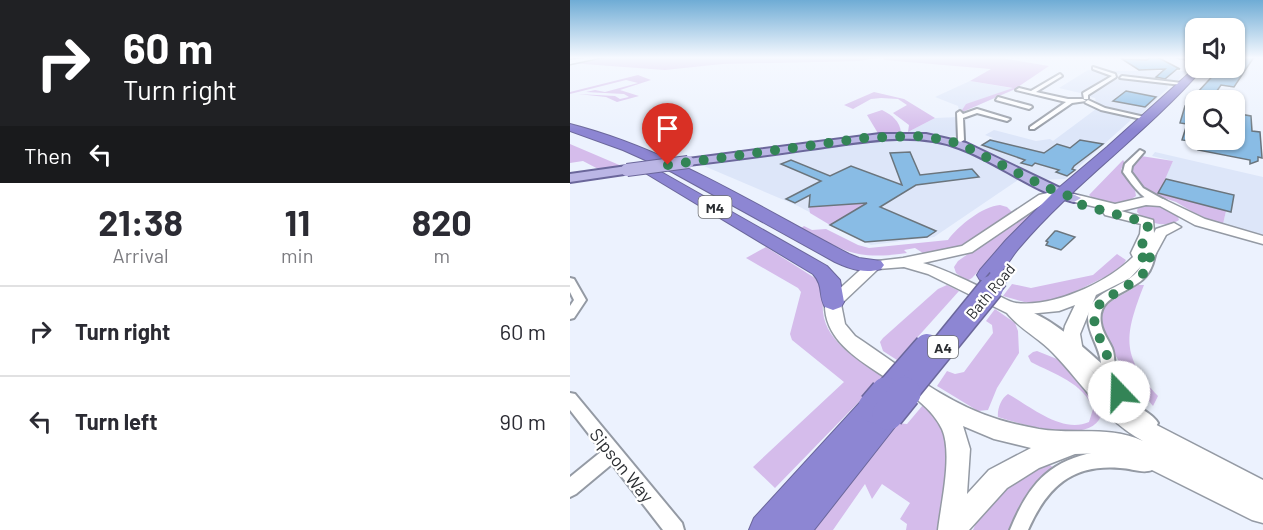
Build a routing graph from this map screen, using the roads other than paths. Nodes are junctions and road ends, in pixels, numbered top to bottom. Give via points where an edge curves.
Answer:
1 (1048, 82) edge
2 (1105, 82) edge
3 (1154, 82) edge
4 (1185, 82) edge
5 (1190, 82) edge
6 (1179, 87) junction
7 (1038, 88) junction
8 (1032, 93) junction
9 (998, 99) dead end
10 (1085, 100) junction
11 (1071, 101) junction
12 (1014, 103) junction
13 (1029, 107) dead end
14 (1122, 114) junction
15 (1130, 116) junction
16 (1007, 119) dead end
17 (1150, 119) junction
18 (570, 127) edge
19 (1032, 128) dead end
20 (1129, 134) junction
21 (570, 136) edge
22 (956, 142) junction
23 (1140, 152) dead end
24 (570, 178) edge
25 (1067, 196) junction
26 (1137, 199) junction
27 (1146, 222) junction
28 (1178, 222) junction
29 (1263, 240) edge
30 (1263, 247) edge
31 (1146, 254) junction
32 (903, 263) junction
33 (874, 265) junction
34 (570, 282) edge
35 (1089, 293) junction
36 (833, 302) junction
37 (1013, 309) junction
38 (570, 315) edge
39 (1073, 356) junction
40 (1108, 378) junction
41 (570, 399) edge
42 (934, 400) junction
43 (881, 411) junction
44 (1074, 443) junction
45 (612, 453) junction
46 (570, 488) edge
47 (1261, 503) edge
48 (675, 530) edge
49 (766, 530) edge
50 (792, 530) edge
51 (952, 530) edge
52 (1019, 530) edge

1 - 7 street
2 - 10 street via 1085,94
3 - 6 street
4 - 6 highway, Bath Road / A4
5 - 17 highway, Bath Road / A4
6 - 17 highway, Bath Road / A4
7 - 8 street
7 - 8 street via 1021,88
8 - 11 street
8 - 12 street
9 - 12 street
10 - 11 street
10 - 14 street
11 - 19 street
12 - 13 street
14 - 15 street
14 - 17 street
15 - 17 street
15 - 20 street via 1135,120
16 - 22 street via 977,111 960,115 961,140
17 - 20 highway, Bath Road / A4
17 - 25 highway, Bath Road / A4
18 - 33 highway, M4 via 664,163 842,258
20 - 25 highway, Bath Road / A4
21 - 36 highway, M4 via 660,175 801,258 830,280
22 - 24 main road, bridge via 886,136
22 - 25 main road
23 - 26 street via 1126,170
25 - 26 street via 1115,208
25 - 27 street via 1079,204
25 - 32 street via 1043,198 967,249
25 - 43 highway, Bath Road / A4, bridge via 1012,244 993,277
26 - 27 street via 1134,214
26 - 28 street via 1163,203
27 - 28 street
27 - 31 street via 1147,234 1138,253
28 - 29 street via 1200,222
28 - 30 street
28 - 31 street via 1161,232
31 - 35 street via 1118,279
31 - 40 street via 1149,263 1144,273 1096,308 1095,327 1109,360
32 - 33 street
32 - 37 street via 933,271
33 - 36 street
34 - 38 street via 580,300
35 - 37 street via 1050,307
35 - 39 street via 1072,324
36 - 42 street via 833,316 842,335
37 - 39 street
39 - 40 street
39 - 47 street via 1102,397 1135,425
40 - 47 street via 1145,420
41 - 45 street, Sipson Way
42 - 44 street via 994,429
42 - 51 street via 952,426 957,449
43 - 49 highway, Bath Road / A4
43 - 50 highway, Bath Road / A4
44 - 47 street via 1104,442 1141,450
44 - 51 street via 1031,460 998,479
45 - 46 street
45 - 48 street, Sipson Way
47 - 52 street via 1146,464 1115,458 1059,472 1037,492

